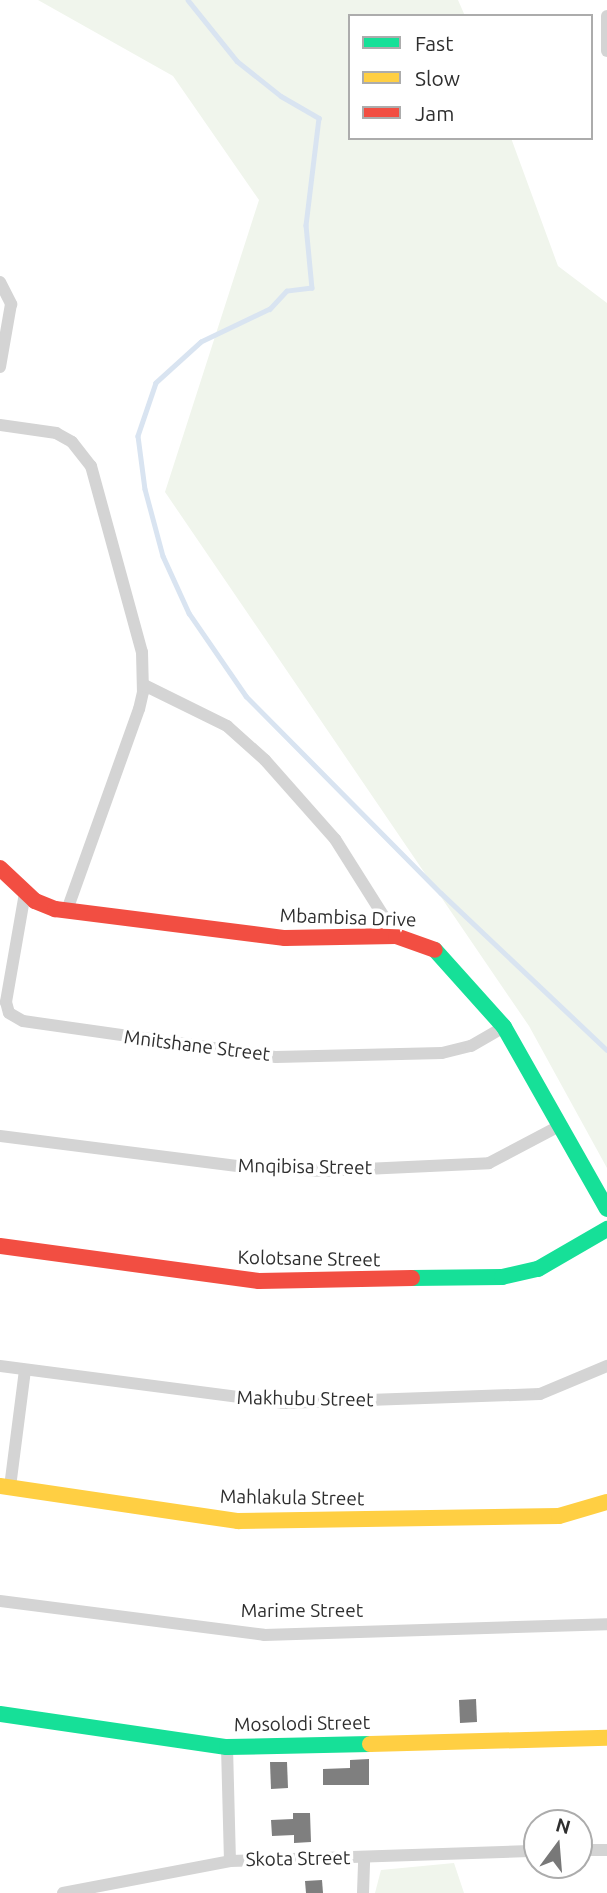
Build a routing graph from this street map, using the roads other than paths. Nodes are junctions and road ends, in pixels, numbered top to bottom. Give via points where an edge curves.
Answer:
1 (607, 16) edge
2 (607, 51) edge
3 (0, 282) edge
4 (0, 367) edge
5 (0, 425) edge
6 (144, 685) junction
7 (0, 868) edge
8 (25, 893) junction
9 (67, 910) junction
10 (396, 936) junction
11 (504, 1027) junction
12 (561, 1125) junction
13 (0, 1136) edge
14 (607, 1209) edge
15 (607, 1229) edge
16 (0, 1246) edge
17 (0, 1366) edge
18 (607, 1366) edge
19 (25, 1370) junction
20 (5, 1486) edge
21 (607, 1502) edge
22 (0, 1601) edge
23 (607, 1624) edge
24 (0, 1714) edge
25 (607, 1738) edge
26 (226, 1747) junction
27 (523, 1851) edge
28 (364, 1857) junction
29 (230, 1861) junction
30 (63, 1893) edge
31 (363, 1893) edge

1 - 2 street
3 - 4 street via 10,304
5 - 6 street via 56,433 72,442 91,466 142,652
6 - 9 street
6 - 10 street via 227,726 265,760 335,839
7 - 8 street, Mbambisa Drive
8 - 9 street, Mbambisa Drive via 45,905
8 - 11 street, Mnitshane Street via 6,1002 9,1013 23,1021 276,1057 442,1053 471,1046
9 - 10 street, Mbambisa Drive via 285,938
10 - 11 street, Mbambisa Drive via 421,939 444,955
11 - 12 street, Mbambisa Drive
12 - 13 street, Mnqibisa Street via 489,1163 322,1171 239,1166
12 - 14 street, Mbambisa Drive
15 - 16 street, Kolotsane Street via 527,1273 489,1278 259,1281
17 - 19 street, Makhubu Street
18 - 19 street, Makhubu Street via 540,1394 283,1403
19 - 20 street, Mahlakula Street
20 - 21 street, Mahlakula Street via 238,1521 559,1516 586,1512
22 - 23 street, Marime Street via 264,1635
24 - 26 street, Mosolodi Street
25 - 26 street, Mosolodi Street
26 - 29 street
27 - 28 street, Skota Street
28 - 29 street, Skota Street
28 - 31 street
29 - 30 street, Skota Street

